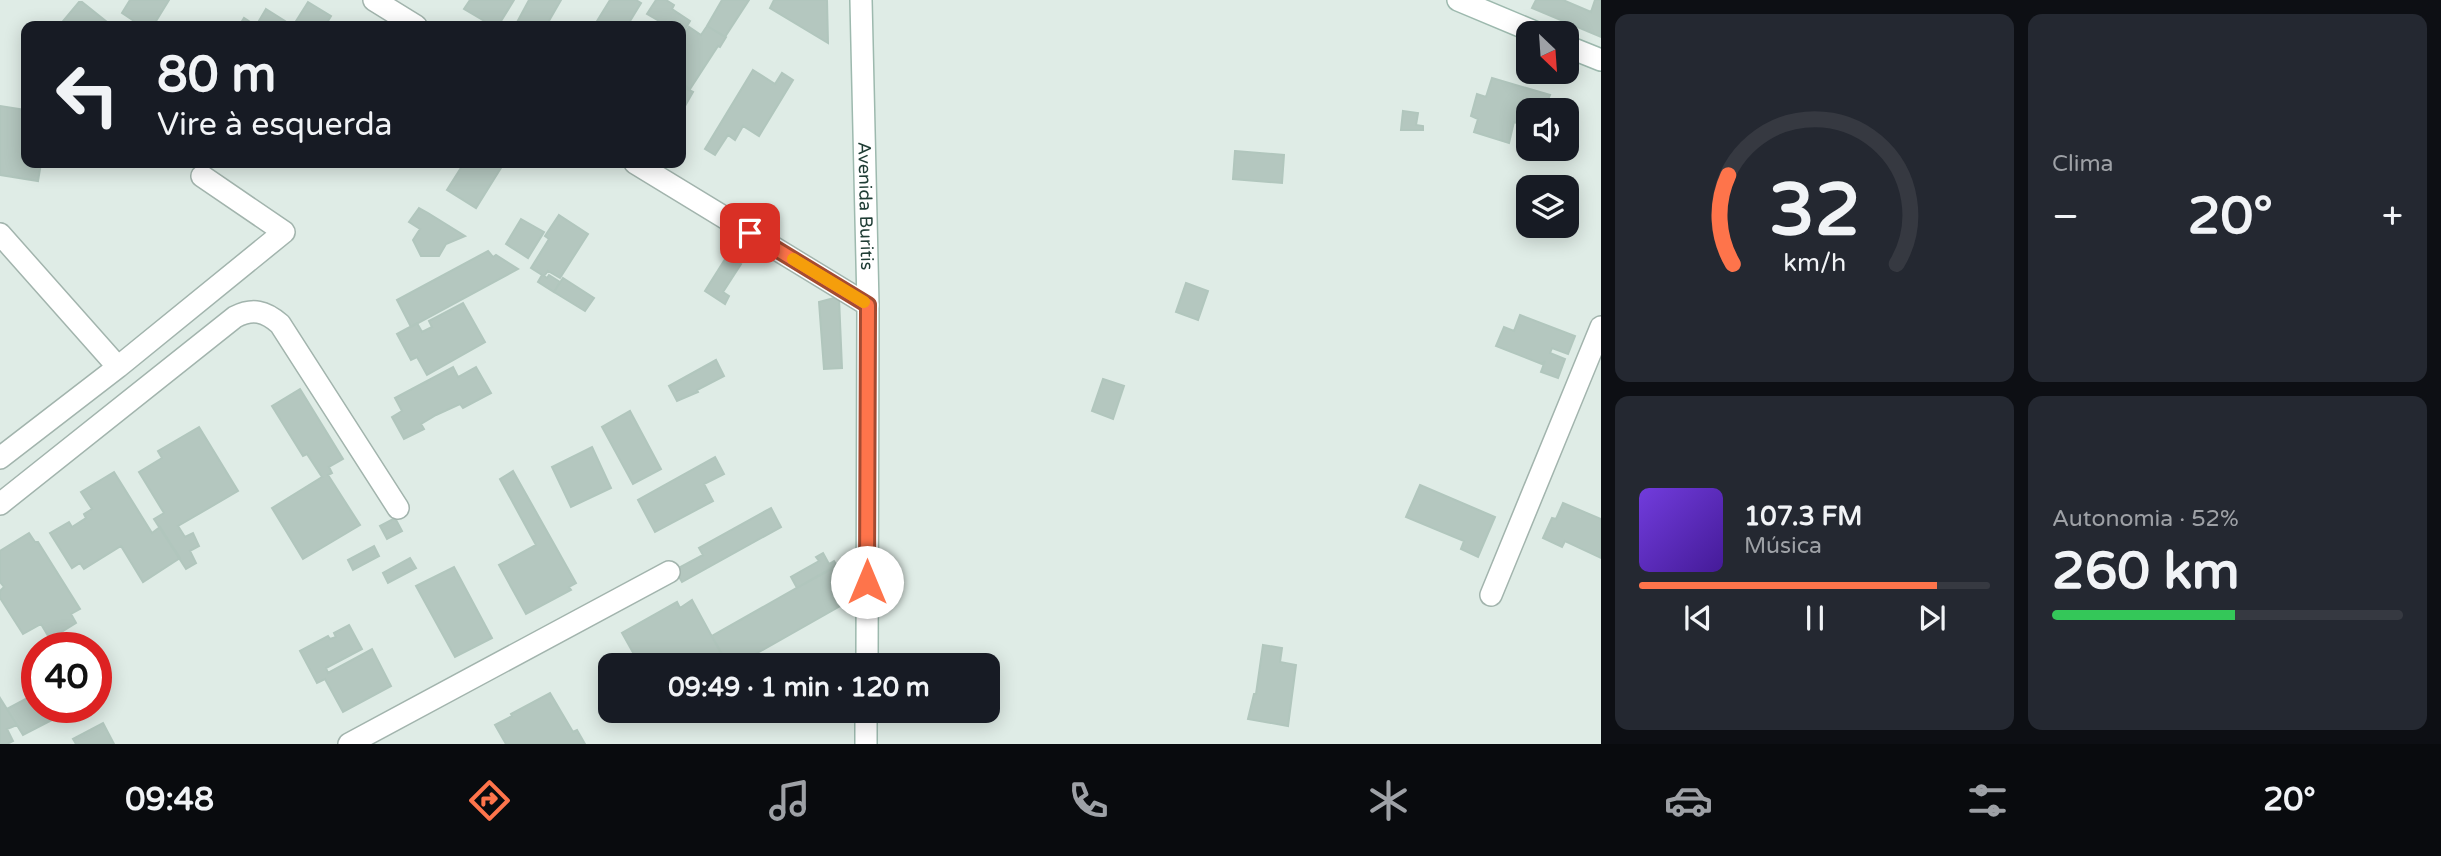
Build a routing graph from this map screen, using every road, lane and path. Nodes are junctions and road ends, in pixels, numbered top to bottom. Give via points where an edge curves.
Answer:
1 (374, 0) edge
2 (861, 0) edge
3 (1458, 0) edge
4 (408, 21) edge
5 (1516, 24) edge
6 (1579, 51) edge
7 (1601, 60) edge
8 (643, 168) edge
9 (202, 176) dead end
10 (0, 234) edge
11 (868, 305) junction
12 (1601, 327) edge
13 (118, 367) junction
14 (0, 458) edge
15 (0, 504) edge
16 (398, 508) dead end
17 (669, 572) dead end
18 (1491, 595) dead end
19 (867, 653) edge
20 (866, 723) edge
21 (349, 744) edge
22 (866, 744) edge

1 - 4 street
2 - 11 street, Avenida Buritis
3 - 5 street
6 - 7 street
8 - 11 street
9 - 13 street via 284,232
10 - 13 street
11 - 19 street, Avenida Buritis
12 - 18 street
13 - 14 street
15 - 16 street via 235,317 259,311 280,324
17 - 21 street
20 - 22 street

